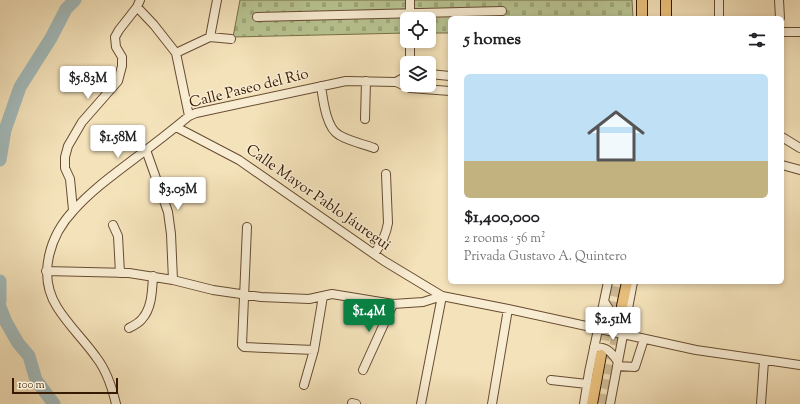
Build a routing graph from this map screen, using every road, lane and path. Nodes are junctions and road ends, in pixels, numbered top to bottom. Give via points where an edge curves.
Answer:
1 (217, 0) edge
2 (410, 0) edge
3 (642, 0) edge
4 (666, 0) edge
5 (719, 0) edge
6 (779, 0) edge
7 (138, 4) edge
8 (502, 11) dead end
9 (410, 12) edge
10 (436, 15) edge
11 (400, 16) edge
12 (642, 16) edge
13 (666, 16) edge
14 (719, 16) edge
15 (780, 16) edge
16 (257, 17) dead end
17 (784, 32) edge
18 (800, 32) edge
19 (210, 37) junction
20 (231, 39) dead end
21 (176, 53) junction
22 (436, 75) edge
23 (448, 76) edge
24 (400, 80) edge
25 (366, 82) junction
26 (396, 82) junction
27 (400, 83) edge
28 (321, 86) junction
29 (436, 90) edge
30 (448, 91) edge
31 (189, 116) junction
32 (364, 119) dead end
33 (176, 127) junction
34 (784, 138) edge
35 (374, 148) dead end
36 (800, 148) edge
37 (146, 150) junction
38 (784, 166) edge
39 (800, 170) edge
40 (386, 174) dead end
41 (73, 210) junction
42 (113, 225) dead end
43 (247, 227) dead end
44 (374, 254) junction
45 (46, 271) junction
46 (120, 273) junction
47 (153, 276) junction
48 (173, 280) junction
49 (608, 284) edge
50 (627, 284) edge
51 (632, 284) edge
52 (244, 295) junction
53 (324, 296) junction
54 (442, 296) junction
55 (604, 301) junction
56 (393, 304) junction
57 (508, 309) junction
58 (625, 309) junction
59 (129, 328) dead end
60 (598, 329) junction
61 (623, 335) junction
62 (644, 339) junction
63 (594, 347) junction
64 (314, 350) junction
65 (601, 355) tunnel mouth
66 (764, 361) junction
67 (617, 364) junction
68 (800, 365) edge
69 (363, 370) dead end
70 (552, 380) dead end
71 (587, 384) junction
72 (304, 385) dead end
73 (116, 404) edge
74 (421, 404) edge
75 (492, 404) edge
76 (584, 404) edge
77 (592, 404) edge
78 (610, 404) edge
79 (761, 404) edge

1 - 19 street
2 - 9 street
3 - 12 main road
4 - 13 main road
5 - 14 street
6 - 15 street
7 - 21 street
7 - 41 street via 115,37 116,47 122,56 118,80 82,122 68,146 65,168 70,179
8 - 10 street
11 - 16 street
17 - 18 street
19 - 20 street
19 - 21 street
21 - 31 street
22 - 23 street
24 - 26 street, Calle Paseo del Río
25 - 26 street, Calle Paseo del Río
25 - 28 street, Calle Paseo del Río via 346,81
25 - 32 street
26 - 27 street, Calle Paseo del Río
28 - 31 street, Calle Paseo del Río
28 - 35 street via 331,127 338,134
29 - 30 street, Calle Paseo del Río
31 - 33 street, Calle Paseo del Río
33 - 37 street, Calle Paseo del Río
33 - 44 street, Calle Mayor Pablo Jáuregui via 239,160
34 - 36 street
37 - 41 street, Calle Paseo del Río via 98,186
37 - 48 street via 168,212
38 - 39 street
40 - 44 street via 388,223
41 - 45 street, Calle Paseo del Río via 51,248
42 - 46 street via 118,236
43 - 52 street
44 - 54 street, Calle Mayor Pablo Jáuregui
45 - 46 street
45 - 73 street, Calle Paseo del Río via 48,285 57,307 104,370 111,383
46 - 47 street
47 - 48 street
47 - 59 street via 148,310 142,320
48 - 52 street
49 - 55 street
50 - 58 main road
51 - 58 street
52 - 53 street via 309,299
52 - 64 street via 242,347
53 - 56 street via 332,294
53 - 64 street
54 - 56 street via 423,302
54 - 57 street
54 - 74 street
55 - 58 street via 613,314 622,315
55 - 60 street
56 - 69 street
57 - 60 street
57 - 75 street
58 - 61 street
60 - 61 street
60 - 63 street
61 - 62 street
61 - 67 street
62 - 66 street
62 - 67 street via 635,367
63 - 67 street via 606,348 614,355
63 - 71 street
64 - 72 street
65 - 77 main road
66 - 68 street
66 - 79 street
67 - 78 street
70 - 71 street
71 - 76 street

